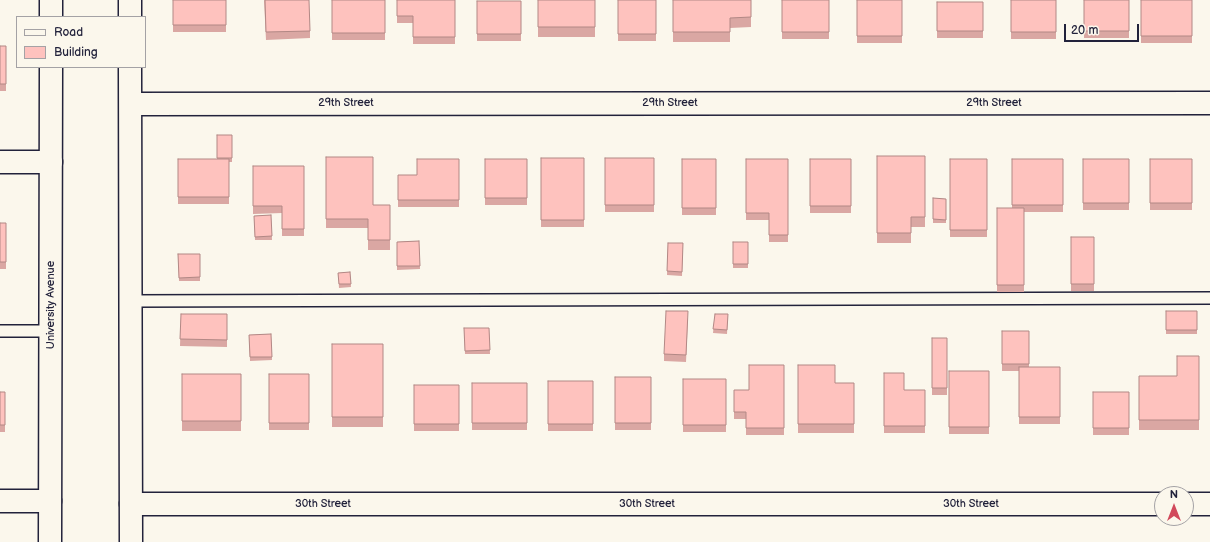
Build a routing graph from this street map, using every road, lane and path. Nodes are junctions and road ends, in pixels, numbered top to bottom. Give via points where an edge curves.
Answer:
1 (51, 0) edge
2 (130, 0) edge
3 (51, 16) edge
4 (130, 16) edge
5 (51, 68) edge
6 (130, 68) edge
7 (1210, 103) edge
8 (131, 104) junction
9 (0, 162) edge
10 (51, 162) junction
11 (1210, 298) edge
12 (131, 301) junction
13 (0, 331) edge
14 (51, 331) junction
15 (0, 501) edge
16 (50, 501) junction
17 (131, 504) junction
18 (1154, 504) edge
19 (1194, 504) edge
20 (1210, 504) edge
21 (50, 542) edge
22 (131, 542) edge

1 - 3 street
2 - 4 street
5 - 10 street, University Avenue
6 - 8 street
7 - 8 street, 29th Street
8 - 12 street
9 - 10 street
10 - 14 street, University Avenue
11 - 12 lane
12 - 17 street
13 - 14 lane
14 - 16 street, University Avenue
15 - 16 street
16 - 21 street, University Avenue
17 - 18 street, 30th Street
17 - 22 street
19 - 20 street

